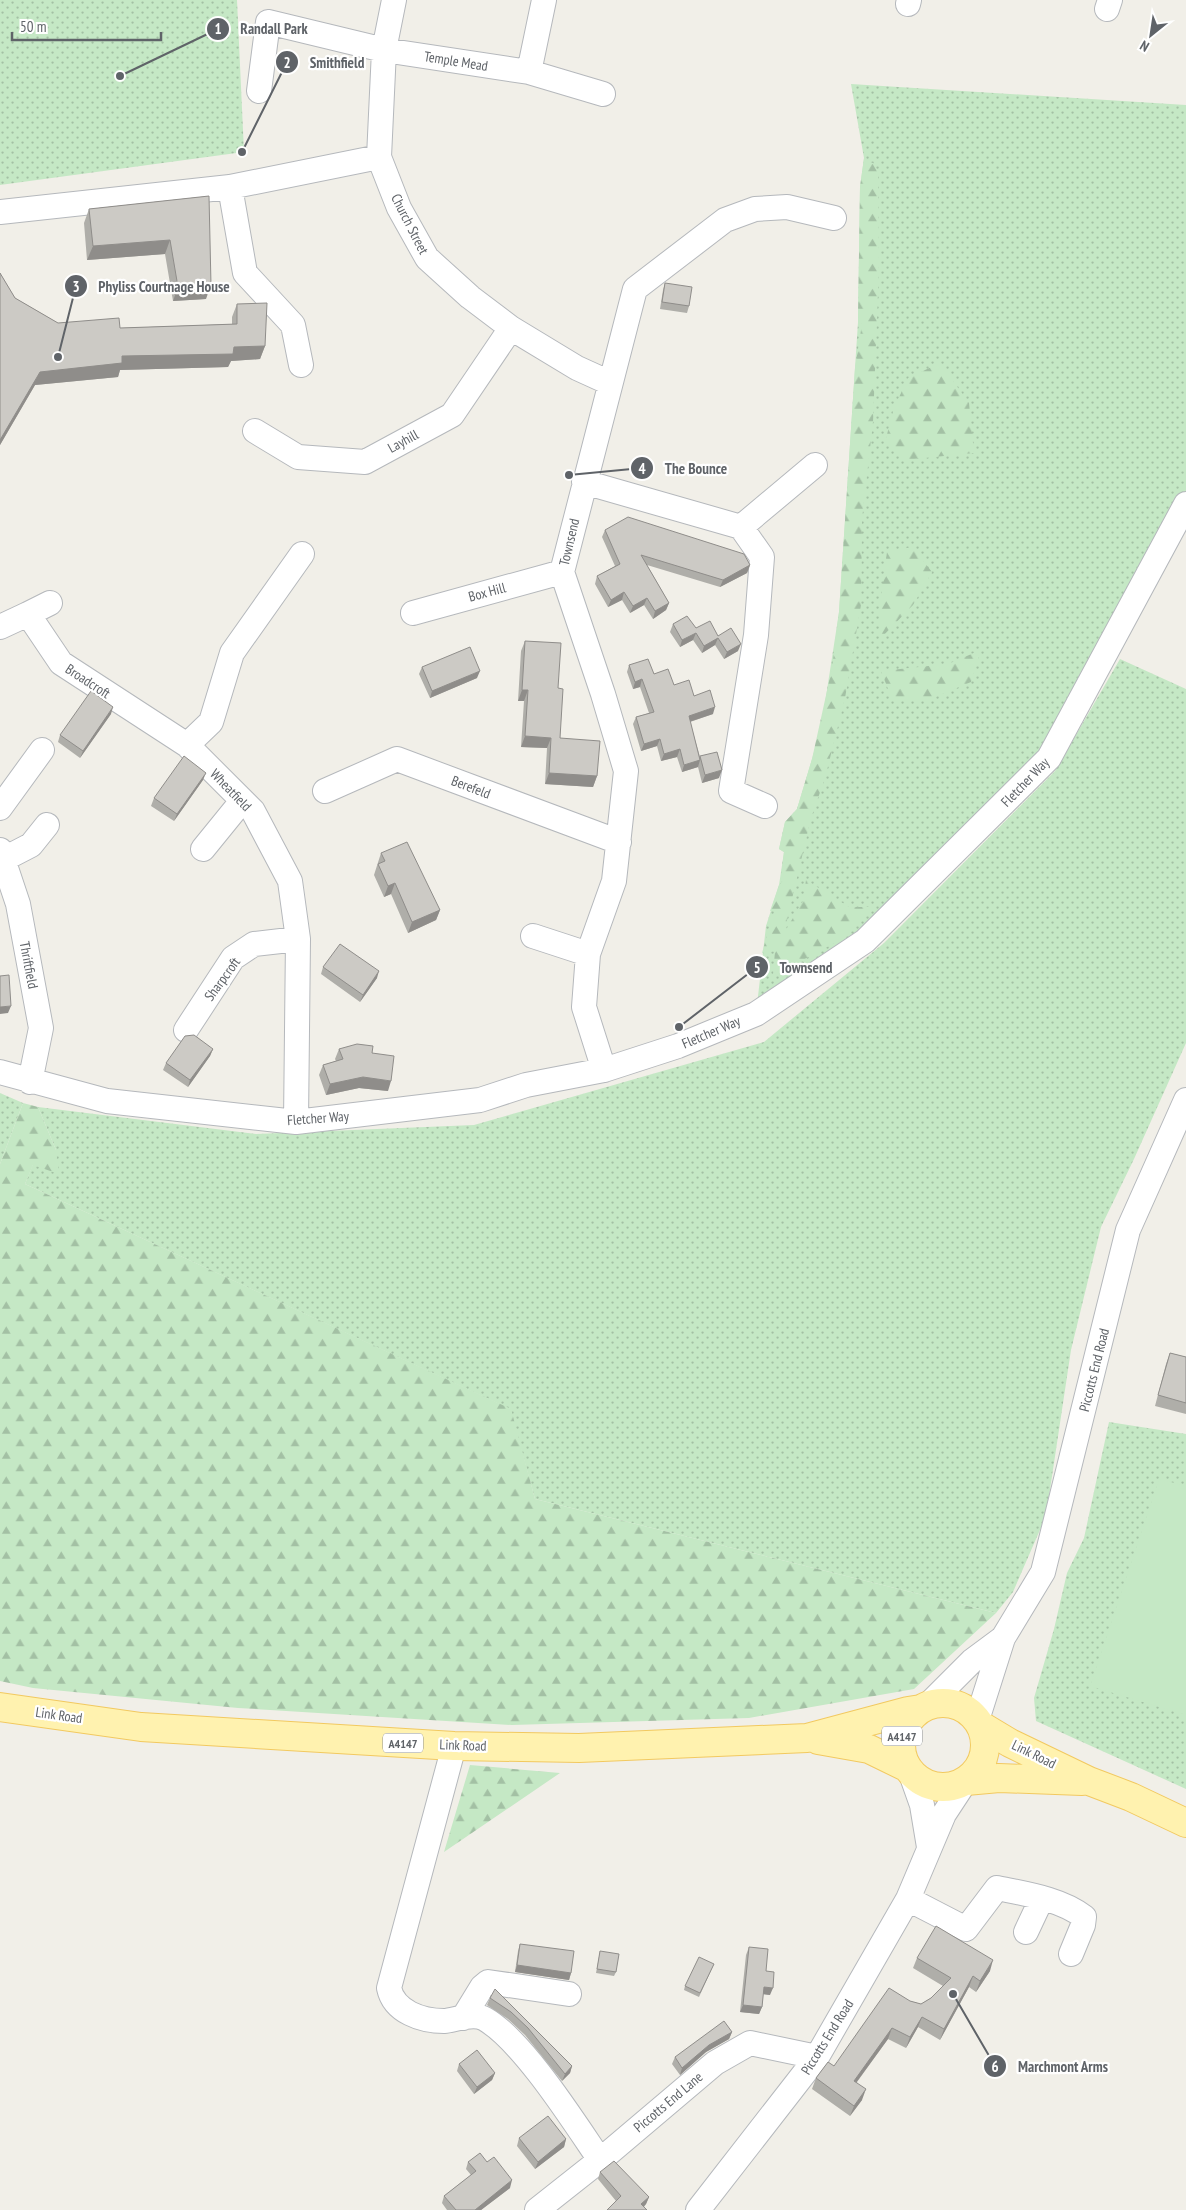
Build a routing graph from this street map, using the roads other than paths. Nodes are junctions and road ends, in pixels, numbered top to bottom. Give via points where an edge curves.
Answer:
1 (394, 0) edge
2 (544, 0) edge
3 (384, 50) junction
4 (529, 72) junction
5 (259, 91) dead end
6 (603, 94) dead end
7 (379, 157) junction
8 (230, 187) junction
9 (0, 212) edge
10 (834, 218) dead end
11 (511, 328) junction
12 (301, 365) dead end
13 (610, 383) junction
14 (255, 431) dead end
15 (815, 465) dead end
16 (584, 482) junction
17 (1186, 504) edge
18 (741, 527) junction
19 (302, 554) dead end
20 (562, 572) junction
21 (50, 603) dead end
22 (413, 613) dead end
23 (28, 614) junction
24 (0, 627) edge
25 (187, 745) junction
26 (42, 750) dead end
27 (325, 791) dead end
28 (242, 801) junction
29 (765, 806) dead end
30 (0, 808) edge
31 (47, 825) dead end
32 (619, 842) junction
33 (203, 849) dead end
34 (2, 854) edge
35 (533, 936) dead end
36 (298, 940) junction
37 (588, 954) junction
38 (186, 1030) dead end
39 (604, 1070) junction
40 (0, 1072) edge
41 (30, 1082) junction
42 (1184, 1110) edge
43 (296, 1122) junction
44 (1003, 1638) junction
45 (0, 1707) edge
46 (923, 1708) junction
47 (978, 1723) junction
48 (807, 1738) junction
49 (454, 1746) junction
50 (909, 1770) junction
51 (965, 1781) junction
52 (1089, 1781) junction
53 (1186, 1823) edge
54 (929, 1848) junction
55 (1042, 1898) junction
56 (908, 1899) junction
57 (1026, 1932) dead end
58 (1072, 1954) dead end
59 (569, 1994) dead end
60 (463, 2018) junction
61 (817, 2057) junction
62 (600, 2160) junction
63 (537, 2210) edge
64 (698, 2210) edge

1 - 3 street, Church Street
2 - 4 street
3 - 4 street, Temple Mead
3 - 5 street, Temple Mead via 268,22
3 - 7 street, Church Street
4 - 6 street, Temple Mead
7 - 8 street
7 - 11 street, Church Street via 399,208 427,258
8 - 9 street
8 - 12 street via 245,272 293,325
10 - 13 street, Townsend via 787,207 755,209 726,220 635,289
11 - 13 street, Church Street via 577,368
11 - 14 street, Layhill via 452,414 365,462 298,457
13 - 16 street, Townsend
15 - 18 street
16 - 18 street
16 - 20 street, Townsend
17 - 39 street, Fletcher Way via 1049,758 865,941 756,1014 678,1046
18 - 29 street via 762,558 756,635 730,791
19 - 25 street via 232,653 211,722
20 - 22 street, Box Hill
20 - 32 street, Townsend via 626,771
21 - 23 street
23 - 24 street
23 - 25 street, Broadcroft via 61,663
25 - 28 street, Wheatfield
26 - 30 street
27 - 32 street, Berefeld via 396,759
28 - 33 street
28 - 36 street, Wheatfield via 253,811 290,881
31 - 34 street via 31,845
32 - 37 street, Townsend via 614,881
34 - 41 street, Thriftfield via 18,904 41,1028
35 - 37 street
36 - 38 street, Sharpcroft via 254,944 233,958
36 - 43 street, Wheatfield
37 - 39 street, Townsend via 584,1007
39 - 43 street, Fletcher Way via 526,1085 480,1100
40 - 41 street, Fletcher Way
41 - 43 street, Fletcher Way via 106,1101
42 - 44 street, Piccotts End Road via 1128,1230 1044,1572
44 - 46 street, Piccotts End Road via 972,1661
44 - 47 street, Piccotts End Road
45 - 49 main road, Link Road / A4147 via 141,1726
46 - 47 main road, Link Road / A4147 via 936,1704 959,1706
46 - 48 main road, Link Road / A4147
46 - 50 main road, A4147 via 909,1721 902,1736 902,1753
47 - 51 main road via 985,1745 984,1755 980,1765
47 - 52 main road, Link Road / A4147 via 1010,1743
48 - 49 main road, Link Road / A4147 via 579,1748
48 - 50 main road, Link Road / A4147 via 869,1749
49 - 60 street via 389,1988 401,2008 413,2015 442,2021
50 - 51 main road, Link Road / A4147 via 935,1787 955,1786
50 - 54 street via 922,1805
51 - 52 main road, Link Road / A4147 via 999,1778
51 - 54 street, Piccotts End Road via 948,1806
52 - 53 main road, Link Road / A4147
54 - 56 street, Piccotts End Road
55 - 56 street via 997,1888 966,1929
55 - 57 street
55 - 58 street via 1084,1917
56 - 61 street, Piccotts End Road
59 - 60 street via 488,1982
60 - 62 street via 482,2017 502,2032 540,2076
61 - 62 street, Piccotts End Lane via 750,2043 715,2062
61 - 64 street, Piccotts End Road
62 - 63 street, Piccotts End Lane

